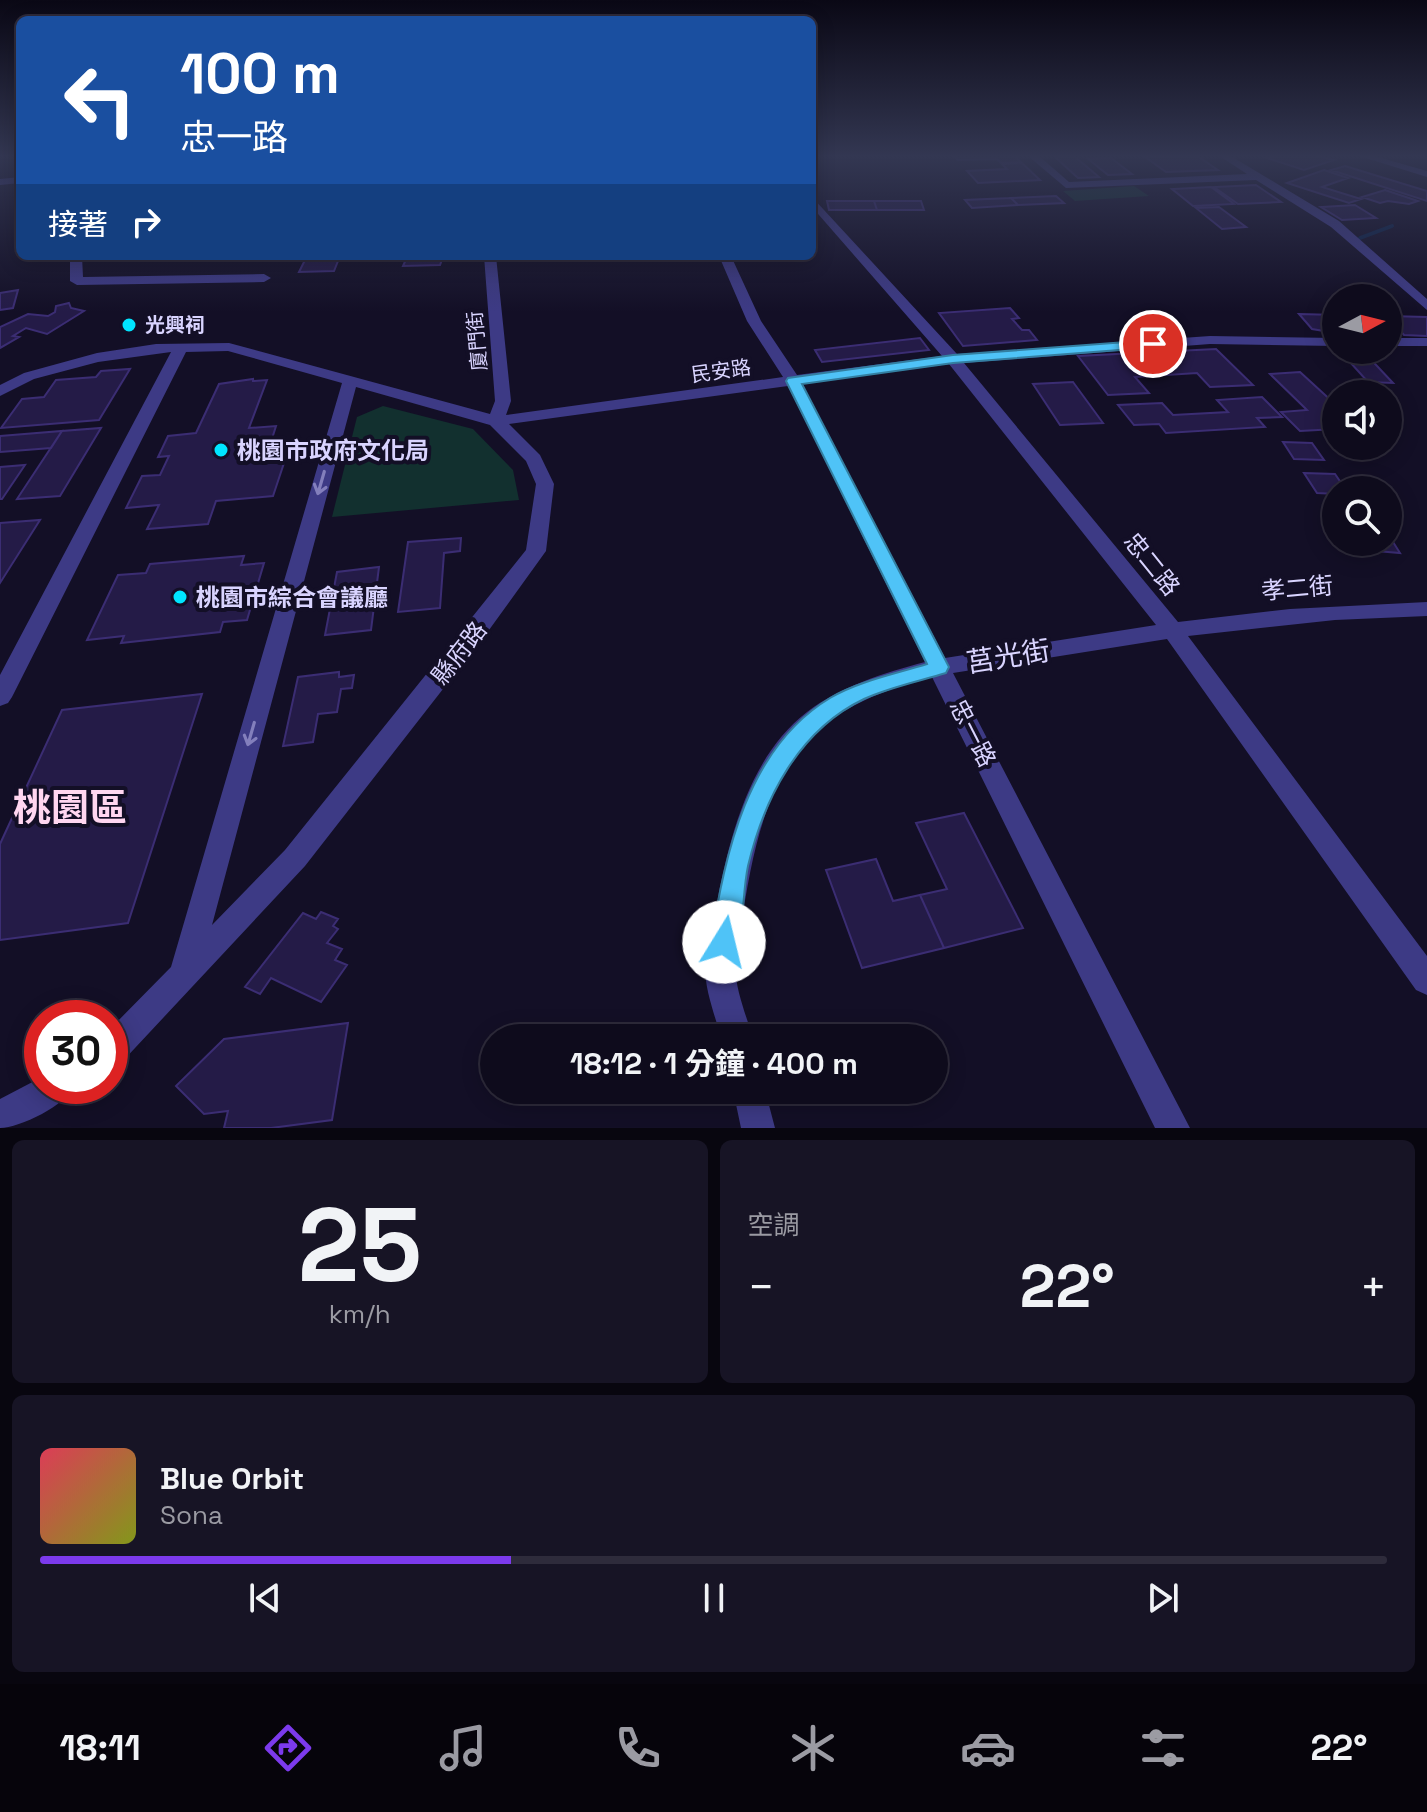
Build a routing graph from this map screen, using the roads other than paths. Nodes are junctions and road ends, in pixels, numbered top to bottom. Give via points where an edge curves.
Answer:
1 (819, 208) edge
2 (1308, 208) edge
3 (76, 260) edge
4 (490, 260) edge
5 (727, 260) edge
6 (264, 278) dead end
7 (1427, 306) edge
8 (1322, 342) edge
9 (1402, 342) edge
10 (1427, 342) edge
11 (182, 346) junction
12 (953, 359) junction
13 (350, 381) junction
14 (793, 381) junction
15 (0, 391) edge
16 (496, 421) junction
17 (1427, 609) edge
18 (1172, 630) junction
19 (939, 667) junction
20 (0, 697) edge
21 (183, 979) junction
22 (1427, 980) edge
23 (734, 1024) edge
24 (128, 1034) edge
25 (24, 1104) edge
26 (752, 1104) edge
27 (0, 1117) edge
28 (758, 1128) edge
29 (1173, 1128) edge

1 - 12 street, 忠二路
2 - 7 street via 1335,224
3 - 6 street via 77,281
4 - 16 street, 廈門街 via 503,401
5 - 14 street, 忠一路 via 754,321
8 - 12 street, 民安路 via 1210,340
9 - 10 street
11 - 13 street, 縣府路 via 229,347
11 - 15 street, 縣府路 via 58,366
11 - 20 street
12 - 14 street, 民安路
12 - 18 street, 忠二路
13 - 16 street, 縣府路
13 -> 21 street, 縣府路
14 - 16 street, 民安路
14 - 19 street, 忠一路
16 - 21 street, 縣府路 via 534,459 545,484 536,551 295,858
17 - 18 street, 孝二街 via 1351,610
18 - 19 street, 莒光街
18 - 22 street, 忠二路
19 - 23 street, 莒光街 via 860,692 813,720 782,757 760,797 736,866 720,968
19 - 29 street, 忠一路
21 - 24 street, 縣府路
25 - 27 street
26 - 28 street

